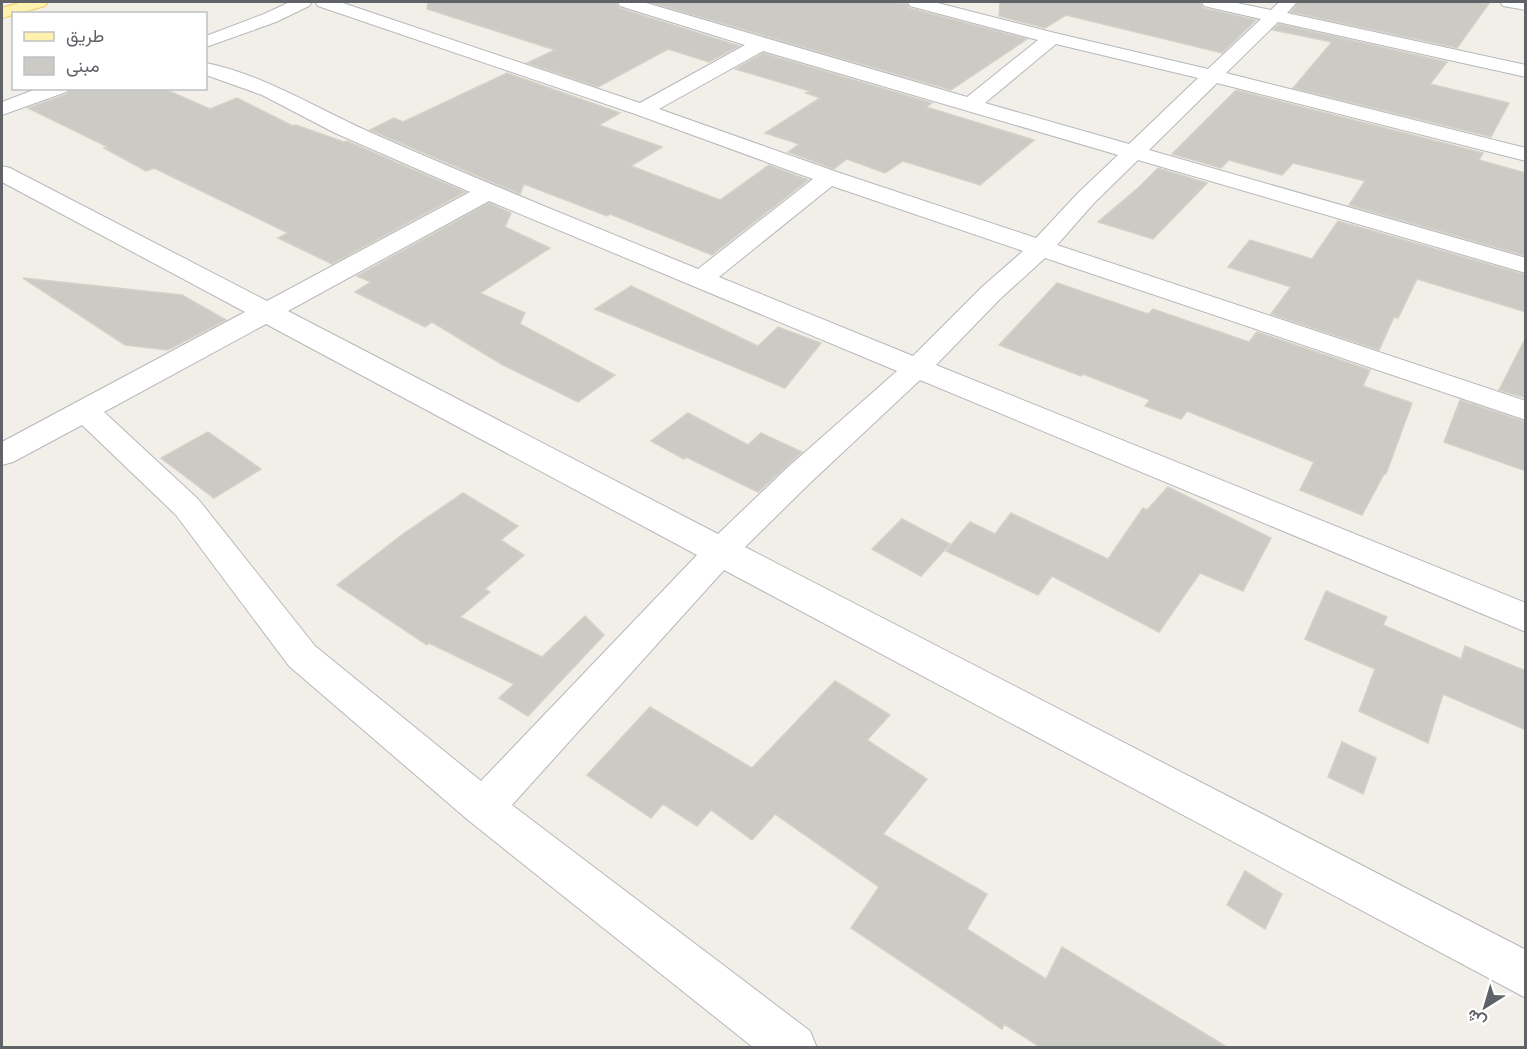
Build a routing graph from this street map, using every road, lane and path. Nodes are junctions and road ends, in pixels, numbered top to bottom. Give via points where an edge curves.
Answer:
1 (39, 2) edge
2 (303, 2) edge
3 (324, 2) edge
4 (630, 2) edge
5 (916, 2) edge
6 (1209, 2) edge
7 (1509, 2) edge
8 (1526, 5) edge
9 (1282, 9) edge
10 (2, 14) edge
11 (1052, 38) junction
12 (207, 42) edge
13 (761, 44) junction
14 (207, 69) edge
15 (1526, 71) edge
16 (1213, 76) junction
17 (54, 90) edge
18 (971, 104) junction
19 (2, 109) edge
20 (642, 110) junction
21 (1135, 151) junction
22 (1526, 154) edge
23 (2, 173) edge
24 (829, 177) junction
25 (488, 192) junction
26 (1042, 247) junction
27 (1526, 266) edge
28 (700, 280) junction
29 (266, 312) junction
30 (917, 368) junction
31 (85, 411) junction
32 (1526, 411) edge
33 (2, 455) edge
34 (721, 551) junction
35 (1526, 618) edge
36 (483, 807) junction
37 (1526, 975) edge
38 (793, 1047) edge

1 - 10 main road
2 - 12 street
3 - 20 street
4 - 13 street
5 - 11 street
6 - 9 street
7 - 8 street
9 - 15 street
9 - 16 street
11 - 16 street
11 - 18 street
13 - 18 street
13 - 20 street
14 - 25 street via 269,91
16 - 21 street
16 - 22 street
17 - 19 street
18 - 21 street
20 - 24 street
21 - 26 street
21 - 27 street
23 - 29 street
24 - 26 street
24 - 28 street
25 - 28 street
25 - 29 street
26 - 30 street
26 - 32 street
28 - 30 street
29 - 31 street
29 - 34 street
30 - 34 street
30 - 35 street
31 - 33 street
31 - 36 street via 187,507 302,656
34 - 36 street
34 - 37 street
36 - 38 street

